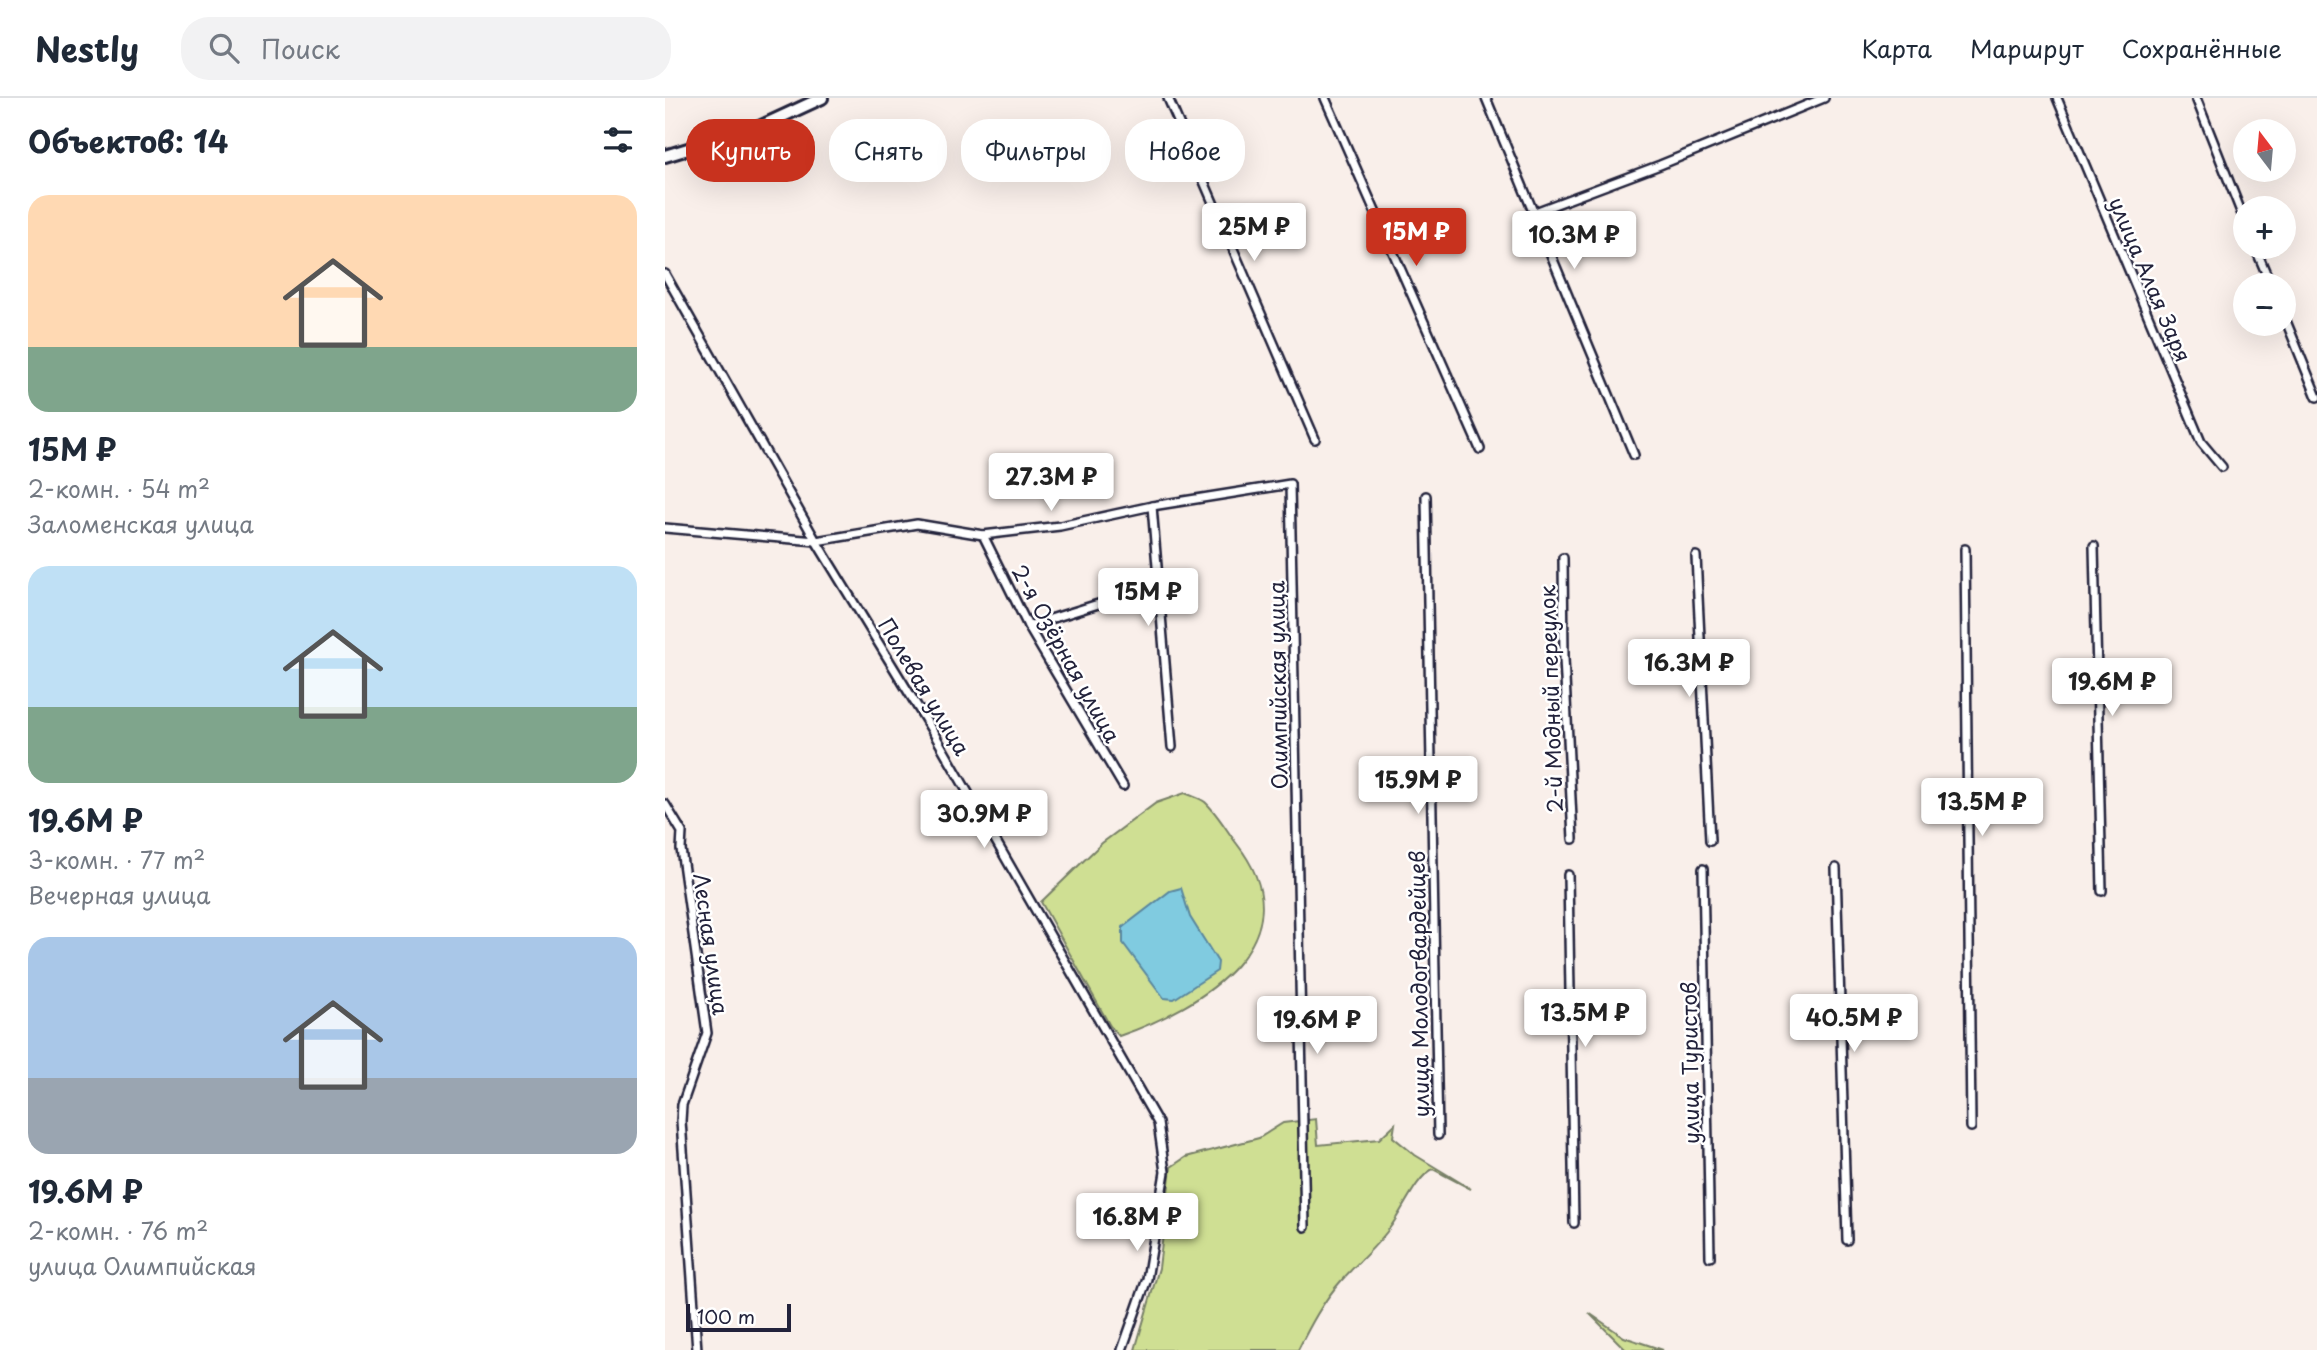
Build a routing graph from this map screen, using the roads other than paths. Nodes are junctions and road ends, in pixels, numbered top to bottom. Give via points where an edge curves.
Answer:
1 (822, 98) edge
2 (1168, 98) edge
3 (1325, 98) edge
4 (1486, 98) edge
5 (1824, 98) edge
6 (2057, 98) edge
7 (2196, 98) edge
8 (665, 156) edge
9 (2235, 196) edge
10 (1535, 212) junction
11 (665, 274) edge
12 (2292, 336) edge
13 (2317, 397) edge
14 (1315, 439) dead end
15 (1480, 449) dead end
16 (1634, 455) dead end
17 (2222, 467) dead end
18 (1426, 496) dead end
19 (1153, 506) junction
20 (665, 528) edge
21 (983, 535) junction
22 (816, 541) junction
23 (2094, 546) dead end
24 (1965, 549) dead end
25 (1696, 556) dead end
26 (1563, 558) dead end
27 (1159, 585) junction
28 (1028, 626) junction
29 (1172, 747) dead end
30 (1123, 786) dead end
31 (665, 804) edge
32 (1573, 839) dead end
33 (1710, 841) dead end
34 (1836, 868) dead end
35 (1703, 869) dead end
36 (1568, 875) dead end
37 (2102, 891) dead end
38 (1971, 1127) dead end
39 (1438, 1135) dead end
40 (1574, 1223) dead end
41 (1305, 1227) dead end
42 (1847, 1240) dead end
43 (1710, 1257) dead end
44 (697, 1350) edge
45 (1122, 1350) edge

1 - 8 main road via 757,128
2 - 14 street
3 - 15 street
4 - 10 street
5 - 10 street
6 - 17 street, улица Алая Заря via 2201,442
7 - 9 street
10 - 16 street
11 - 22 street, Полевая улица
12 - 13 street
18 - 39 street, улица Молодогвардейцев
19 - 21 street via 1060,526
19 - 27 street
19 - 41 street, Олимпийская улица via 1290,484
20 - 22 street
21 - 22 street via 918,524
21 - 28 street, 2-я Озёрная улица
22 - 45 street, Полевая улица via 936,737 1158,1123 1165,1172 1147,1279
23 - 37 street
24 - 38 street
25 - 33 street
26 - 32 street, 2-й Модный переулок
27 - 28 street
27 - 29 street
28 - 30 street, 2-я Озёрная улица
31 - 44 street, Лесная улица via 681,832 707,1033 681,1121
34 - 42 street
35 - 43 street, улица Туристов
36 - 40 street

